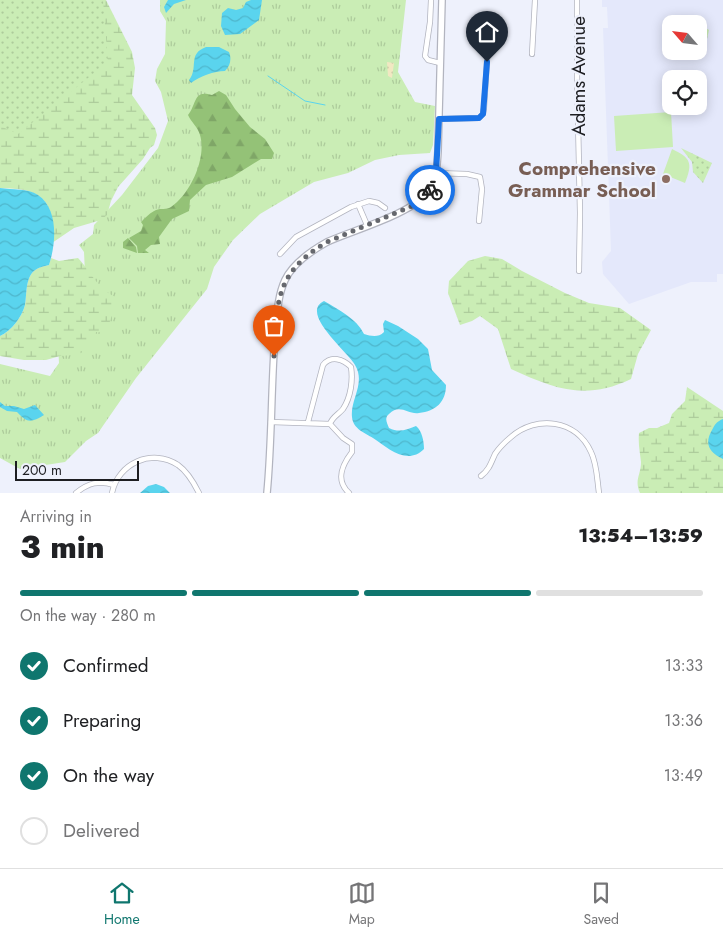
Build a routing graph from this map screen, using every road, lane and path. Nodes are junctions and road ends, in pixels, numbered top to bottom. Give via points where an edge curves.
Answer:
1 (431, 0) edge
2 (442, 0) edge
3 (535, 0) edge
4 (577, 0) edge
5 (488, 45) dead end
6 (532, 54) dead end
7 (440, 63) junction
8 (439, 119) junction
9 (436, 173) junction
10 (358, 204) junction
11 (385, 208) dead end
12 (479, 221) dead end
13 (367, 225) junction
14 (280, 254) dead end
15 (579, 271) dead end
16 (271, 422) junction
17 (308, 422) junction
18 (330, 424) junction
19 (481, 476) dead end
20 (114, 485) junction
21 (76, 493) edge
22 (112, 493) edge
23 (199, 493) edge
24 (267, 493) edge
25 (349, 493) edge
26 (599, 493) edge

1 - 7 street via 425,56
2 - 7 street
3 - 6 street
4 - 15 street, Adams Avenue
5 - 8 street via 483,114 479,118
7 - 8 street
8 - 9 street
9 - 12 street via 480,177
9 - 13 street via 429,192 422,199
10 - 11 street via 372,201
10 - 13 street
10 - 14 street via 296,237
13 - 16 street via 314,250 297,264 286,279 278,307
16 - 17 street
16 - 24 street
17 - 18 street
17 - 18 street via 323,365 327,360 345,361 351,366 352,378 346,404
18 - 25 street via 352,444 352,452 344,462 341,477
19 - 26 street via 498,450 518,431 532,424 556,423 570,429 588,445
20 - 21 street via 103,482 91,484
20 - 22 street
20 - 23 street via 133,464 146,458 160,458 184,470

